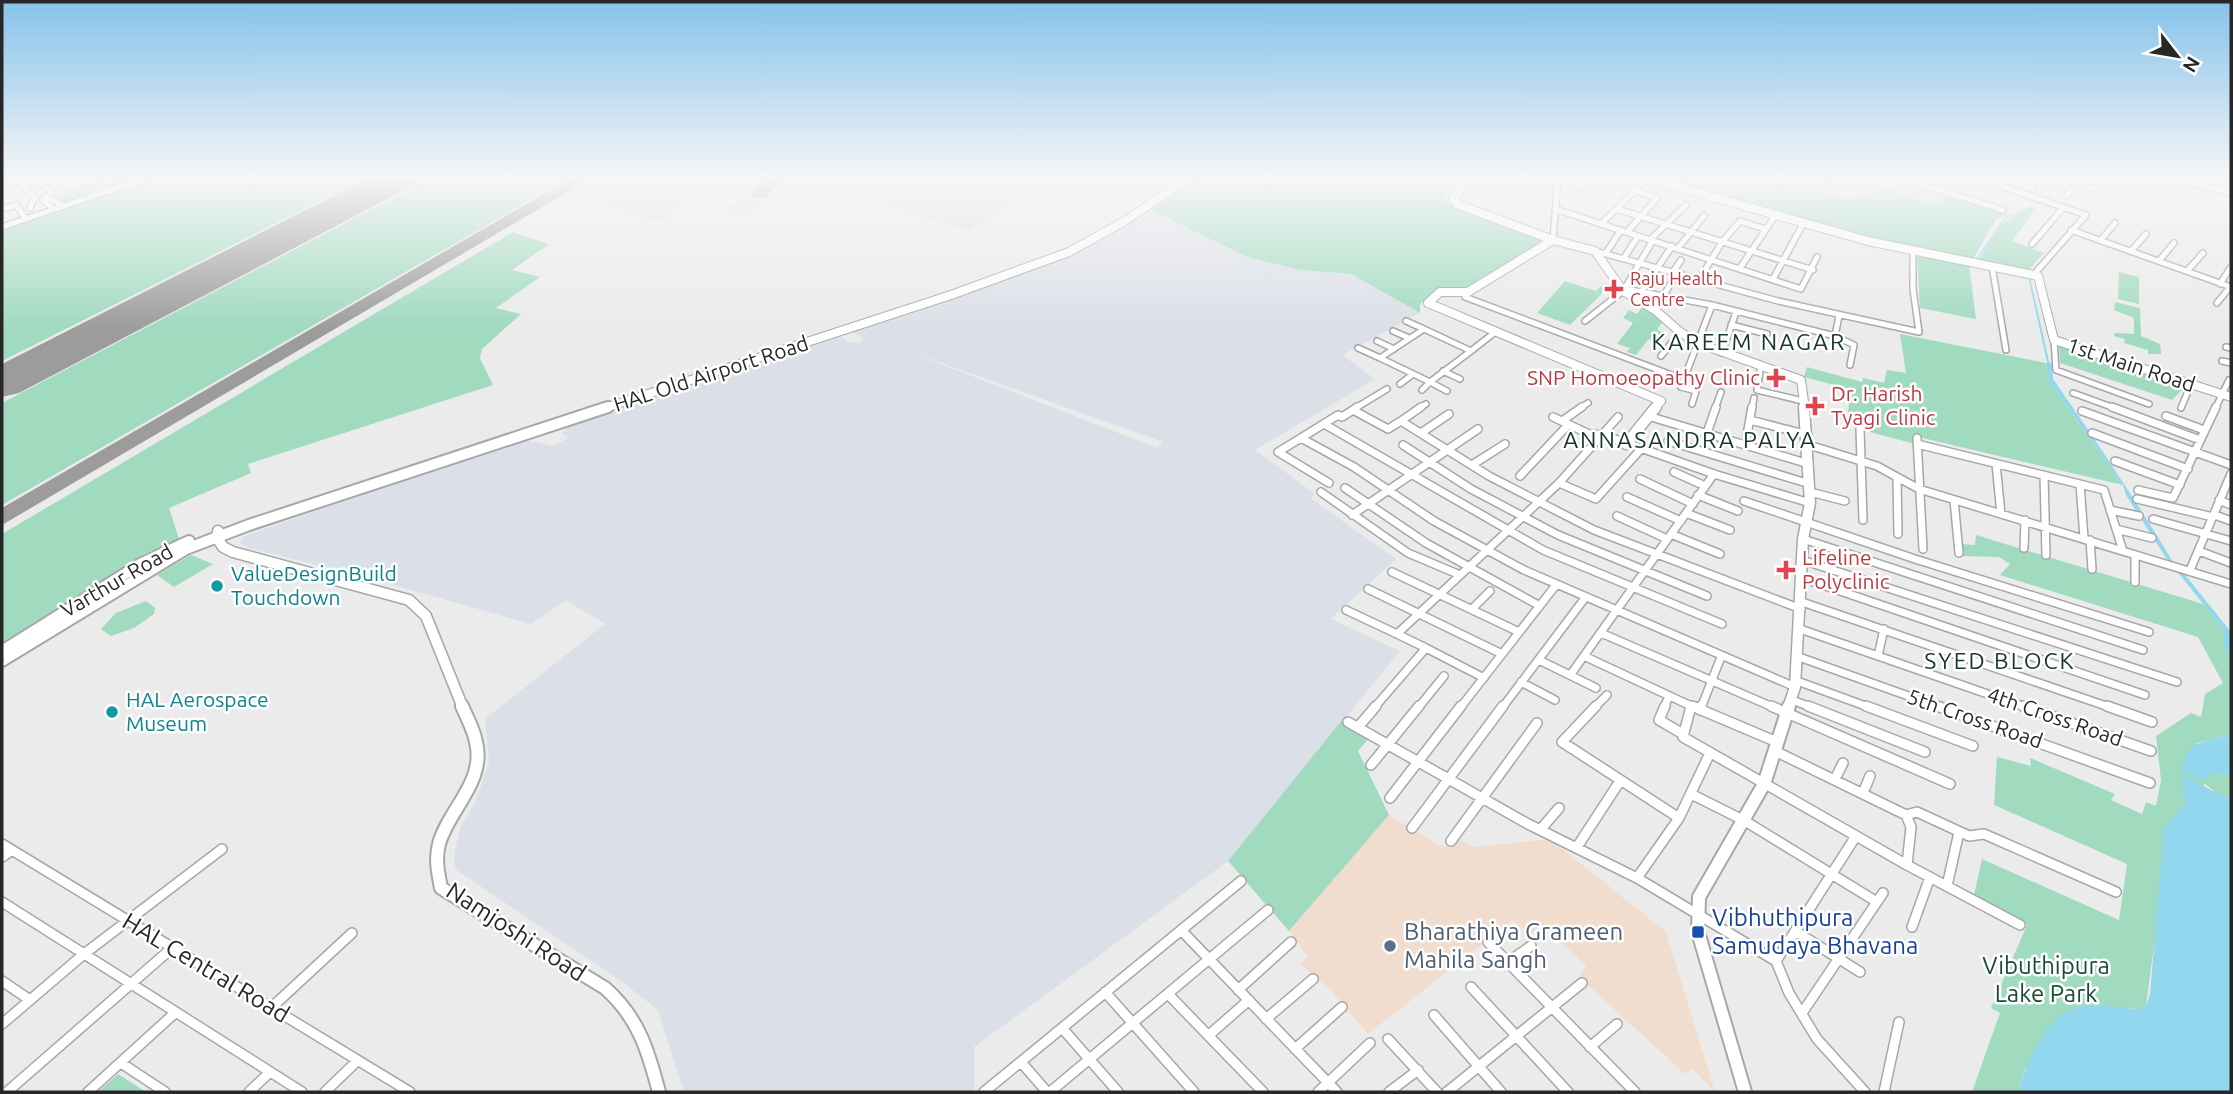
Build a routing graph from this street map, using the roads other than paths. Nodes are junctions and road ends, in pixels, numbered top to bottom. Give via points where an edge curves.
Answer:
1 (1103, 228) edge
2 (1112, 228) edge
3 (1522, 228) edge
4 (1554, 228) edge
5 (1616, 228) edge
6 (1628, 228) edge
7 (1663, 228) edge
8 (1676, 228) edge
9 (1695, 228) edge
10 (1734, 228) edge
11 (1762, 228) edge
12 (1802, 228) edge
13 (1821, 228) edge
14 (2046, 228) edge
15 (2111, 228) edge
16 (1765, 229) joint
17 (2071, 230) joint
18 (1624, 231) junction
19 (1692, 233) junction
20 (2146, 234) dead end
21 (1638, 236) junction
22 (1553, 240) junction
23 (1652, 240) junction
24 (2101, 240) junction
25 (1722, 242) junction
26 (2174, 243) dead end
27 (2032, 244) dead end
28 (1675, 247) junction
29 (1749, 250) junction
30 (1913, 250) junction
31 (2131, 251) junction
32 (1600, 252) junction
33 (2203, 253) dead end
34 (1817, 257) dead end
35 (1624, 258) junction
36 (1713, 259) junction
37 (1681, 260) dead end
38 (1782, 260) junction
39 (2158, 261) junction
40 (1639, 262) junction
41 (1992, 266) junction
42 (1658, 267) junction
43 (2231, 267) edge
44 (1740, 268) junction
45 (1813, 270) junction
46 (2187, 271) junction
47 (1675, 273) junction
48 (2038, 276) junction
49 (1773, 279) junction
50 (1699, 280) junction
51 (2220, 284) junction
52 (2231, 287) edge
53 (1623, 289) junction
54 (1642, 291) junction
55 (1464, 293) junction
56 (1664, 295) junction
57 (941, 296) junction
58 (2217, 303) dead end
59 (1712, 305) junction
60 (1736, 312) junction
61 (1839, 316) junction
62 (1406, 321) dead end
63 (1586, 321) dead end
64 (1731, 325) junction
65 (1424, 329) junction
66 (1393, 331) dead end
67 (1680, 332) junction
68 (1494, 333) junction
69 (1767, 334) dead end
70 (1835, 336) junction
71 (1409, 338) junction
72 (2054, 340) junction
73 (1377, 341) dead end
74 (1698, 344) junction
75 (1358, 348) dead end
76 (1394, 349) junction
77 (1472, 351) junction
78 (2006, 351) dead end
79 (1722, 353) junction
80 (1661, 356) dead end
81 (1380, 358) junction
82 (2222, 361) dead end
83 (2231, 363) edge
84 (1761, 365) junction
85 (1850, 365) dead end
86 (1443, 372) junction
87 (1413, 374) junction
88 (1677, 377) dead end
89 (1460, 379) dead end
90 (2230, 380) dead end
91 (1430, 382) junction
92 (1400, 384) dead end
93 (2191, 384) junction
94 (1387, 389) dead end
95 (1422, 390) dead end
96 (1447, 391) dead end
97 (1721, 392) dead end
98 (2073, 393) dead end
99 (2221, 394) junction
100 (2231, 397) edge
101 (1754, 398) dead end
102 (1803, 401) junction
103 (1588, 403) dead end
104 (1426, 404) dead end
105 (1692, 404) dead end
106 (2149, 404) dead end
107 (2181, 408) dead end
108 (1353, 410) junction
109 (2081, 411) dead end
110 (1449, 414) dead end
111 (1648, 416) junction
112 (2166, 416) dead end
113 (1618, 417) dead end
114 (1553, 418) dead end
115 (1750, 420) junction
116 (1401, 421) junction
117 (1565, 423) junction
118 (1324, 424) junction
119 (1478, 429) dead end
120 (1860, 429) dead end
121 (2204, 430) junction
122 (1421, 433) junction
123 (1707, 433) junction
124 (2092, 433) dead end
125 (1604, 435) junction
126 (1747, 435) dead end
127 (1301, 438) junction
128 (2200, 439) junction
129 (1808, 440) junction
130 (1668, 441) dead end
131 (1504, 443) dead end
132 (1626, 444) junction
133 (1403, 445) dead end
134 (1448, 449) junction
135 (1641, 449) junction
136 (2194, 452) junction
137 (1861, 460) junction
138 (1431, 461) junction
139 (2115, 461) dead end
140 (1810, 464) junction
141 (1996, 464) junction
142 (1472, 465) junction
143 (2231, 466) edge
144 (2188, 469) junction
145 (1674, 472) dead end
146 (1412, 474) junction
147 (1714, 474) junction
148 (2231, 474) edge
149 (2044, 475) junction
150 (1520, 476) dead end
151 (1897, 479) junction
152 (1640, 480) dead end
153 (1329, 483) dead end
154 (1559, 483) junction
155 (2080, 484) junction
156 (2229, 484) edge
157 (2180, 485) junction
158 (1705, 486) junction
159 (1345, 488) dead end
160 (1919, 489) junction
161 (1390, 490) junction
162 (2138, 490) dead end
163 (1321, 492) dead end
164 (1810, 493) junction
165 (1699, 495) junction
166 (1627, 497) dead end
167 (2137, 499) dead end
168 (1954, 500) junction
169 (2219, 500) junction
170 (1744, 501) dead end
171 (1845, 501) dead end
172 (1539, 502) junction
173 (1693, 504) junction
174 (1369, 505) junction
175 (2231, 505) edge
176 (2110, 509) junction
177 (1738, 511) dead end
178 (1686, 513) junction
179 (2001, 514) junction
180 (1352, 515) junction
181 (1523, 516) junction
182 (1617, 516) dead end
183 (2139, 516) dead end
184 (2214, 516) junction
185 (2152, 519) dead end
186 (1863, 520) dead end
187 (2025, 520) junction
188 (1681, 521) junction
189 (1807, 521) junction
190 (2231, 521) edge
191 (238, 524) joint
192 (2047, 527) junction
193 (1730, 530) dead end
194 (2116, 530) junction
195 (1507, 531) junction
196 (2208, 533) junction
197 (217, 534) junction
198 (1898, 534) dead end
199 (1669, 537) junction
200 (2152, 538) dead end
201 (1803, 539) junction
202 (2087, 539) junction
203 (2231, 541) edge
204 (2024, 548) dead end
205 (1923, 549) dead end
206 (1488, 550) junction
207 (2123, 551) junction
208 (2199, 551) junction
209 (1959, 553) dead end
210 (1720, 554) dead end
211 (1656, 555) junction
212 (2046, 555) dead end
213 (2135, 555) junction
214 (1802, 560) junction
215 (2231, 563) edge
216 (1468, 569) junction
217 (2092, 569) dead end
218 (1645, 570) junction
219 (2190, 570) junction
220 (1392, 572) dead end
221 (1460, 575) junction
222 (1802, 578) junction
223 (2135, 582) dead end
224 (2231, 584) edge
225 (1556, 585) junction
226 (1633, 587) junction
227 (1368, 589) dead end
228 (1490, 590) dead end
229 (1438, 594) junction
230 (1707, 596) dead end
231 (1585, 598) junction
232 (1540, 606) junction
233 (1802, 606) junction
234 (1472, 609) junction
235 (1346, 610) dead end
236 (1616, 612) junction
237 (1417, 613) junction
238 (1722, 624) dead end
239 (1800, 629) junction
240 (1884, 629) junction
241 (1519, 632) junction
242 (2148, 632) dead end
243 (1601, 633) junction
244 (1397, 634) junction
245 (1426, 648) junction
246 (2143, 650) dead end
247 (2, 651) edge
248 (1502, 654) junction
249 (1584, 656) junction
250 (1878, 656) junction
251 (1721, 657) junction
252 (1799, 657) junction
253 (1539, 660) junction
254 (2, 661) edge
255 (1571, 674) junction
256 (1444, 676) dead end
257 (1484, 678) junction
258 (1521, 682) junction
259 (1711, 682) junction
260 (2178, 682) dead end
261 (1796, 684) junction
262 (1597, 688) dead end
263 (1607, 695) dead end
264 (2144, 695) dead end
265 (1669, 696) junction
266 (1555, 700) dead end
267 (1792, 700) junction
268 (1695, 708) junction
269 (1787, 714) junction
270 (1348, 722) dead end
271 (2152, 722) dead end
272 (1536, 723) dead end
273 (1359, 726) junction
274 (1682, 734) junction
275 (1389, 744) junction
276 (1973, 746) dead end
277 (1776, 747) junction
278 (2151, 751) dead end
279 (1925, 752) dead end
280 (1710, 753) junction
281 (1419, 761) junction
282 (1843, 763) dead end
283 (1371, 765) dead end
284 (1870, 775) dead end
285 (1451, 779) junction
286 (1835, 779) junction
287 (1620, 781) junction
288 (2150, 783) dead end
289 (1764, 784) junction
290 (1950, 785) dead end
291 (1863, 793) junction
292 (1691, 794) junction
293 (1483, 796) junction
294 (1390, 798) dead end
295 (1559, 808) dead end
296 (1906, 815) junction
297 (1679, 818) junction
298 (1745, 821) junction
299 (1412, 828) dead end
300 (1541, 829) junction
301 (1959, 832) junction
302 (1856, 836) junction
303 (1451, 841) dead end
304 (2, 844) edge
305 (1577, 846) junction
306 (222, 849) dead end
307 (12, 850) junction
308 (2, 857) edge
309 (1907, 865) junction
310 (1832, 874) junction
311 (1930, 877) junction
312 (1637, 878) junction
313 (1241, 881) dead end
314 (1947, 886) junction
315 (2116, 892) dead end
316 (3, 904) edge
317 (1268, 910) dead end
318 (1697, 912) junction
319 (127, 921) junction
320 (2020, 925) dead end
321 (1912, 927) dead end
322 (1181, 930) junction
323 (1795, 931) junction
324 (352, 933) dead end
325 (1291, 942) dead end
326 (1488, 942) dead end
327 (1531, 946) dead end
328 (172, 948) junction
329 (84, 954) junction
330 (1209, 959) junction
331 (1839, 959) junction
332 (1776, 961) junction
333 (1508, 962) junction
334 (1860, 972) dead end
335 (1313, 979) dead end
336 (2, 981) edge
337 (131, 983) junction
338 (1582, 983) dead end
339 (1471, 987) dead end
340 (1238, 990) junction
341 (1105, 992) junction
342 (1168, 993) junction
343 (30, 1000) junction
344 (1249, 1000) junction
345 (1342, 1007) dead end
346 (1552, 1007) junction
347 (271, 1008) junction
348 (176, 1012) junction
349 (1802, 1013) junction
350 (1434, 1016) dead end
351 (1266, 1019) junction
352 (1899, 1022) dead end
353 (1133, 1023) junction
354 (2, 1024) edge
355 (1617, 1024) dead end
356 (1062, 1028) junction
357 (1209, 1035) junction
358 (1516, 1036) junction
359 (1388, 1039) dead end
360 (1370, 1043) dead end
361 (1590, 1046) junction
362 (1294, 1049) junction
363 (1090, 1059) junction
364 (357, 1060) junction
365 (121, 1062) junction
366 (1021, 1062) junction
367 (1478, 1067) junction
368 (1418, 1070) junction
369 (270, 1072) junction
370 (1327, 1083) junction
371 (7, 1092) edge
372 (88, 1092) edge
373 (165, 1092) edge
374 (249, 1092) edge
375 (302, 1092) edge
376 (324, 1092) edge
377 (410, 1092) edge
378 (659, 1092) edge
379 (984, 1092) edge
380 (1048, 1092) edge
381 (1118, 1092) edge
382 (1194, 1092) edge
383 (1263, 1092) edge
384 (1318, 1092) edge
385 (1337, 1092) edge
386 (1390, 1092) edge
387 (1437, 1092) edge
388 (1447, 1092) edge
389 (1501, 1092) edge
390 (1568, 1092) edge
391 (1634, 1092) edge
392 (1745, 1092) edge
393 (1865, 1092) edge
394 (1884, 1092) edge

1 - 57 main road, HAL Old Airport Road via 1065,248
2 - 57 main road, HAL Old Airport Road via 1069,251
3 - 22 street
4 - 22 street
5 - 18 street
6 - 18 street
7 - 23 street
8 - 19 street
9 - 19 street
10 - 25 street
11 - 16 street
12 - 38 street
13 - 30 street
14 - 27 street
15 - 24 street
16 - 29 street
17 - 24 street
17 - 48 street via 2042,263
18 - 21 street
18 - 32 street
19 - 25 street
19 - 28 street
20 - 31 street
21 - 23 street
21 - 35 street
22 - 32 street
22 - 55 street
23 - 28 street
23 - 40 street
24 - 31 street
25 - 29 street
25 - 36 street
26 - 39 street
28 - 36 street
28 - 42 street
29 - 38 street
29 - 44 street
30 - 41 street
30 - 61 street via 1919,332
31 - 39 street
32 - 35 street
32 - 53 street
33 - 46 street
34 - 45 street
35 - 40 street
36 - 44 street
36 - 50 street
37 - 47 street
38 - 45 street
38 - 49 street
39 - 46 street
40 - 42 street
40 - 53 street
41 - 48 street
41 - 78 street
42 - 47 street
42 - 54 street
43 - 51 street
44 - 49 street
45 - 49 street via 1801,289
46 - 51 street
47 - 50 street
47 - 56 street
48 - 72 street, 1st Main Road
50 - 61 street
51 - 52 street
52 - 58 street
53 - 54 street
53 - 63 street
53 - 67 street
54 - 56 street
55 - 68 street via 1440,292 1427,303
55 - 88 street via 1515,317
56 - 59 street
57 - 191 main road, HAL Old Airport Road
57 - 197 main road, HAL Old Airport Road
59 - 60 street
59 - 74 street
60 - 64 street
60 - 70 street
61 - 70 street
62 - 65 street
64 - 69 street
64 - 79 street
65 - 71 street
65 - 77 street
66 - 71 street
67 - 74 street
67 - 80 street
68 - 77 street
68 - 111 street via 1661,401
70 - 85 street via 1854,345
71 - 76 street
72 - 93 street, 1st Main Road
72 - 106 street via 2056,370
73 - 76 street
74 - 79 street
74 - 105 street via 1682,387 1696,391
75 - 81 street
76 - 81 street
77 - 86 street
79 - 84 street
81 - 87 street
82 - 83 street
84 - 102 street via 1801,380
84 - 102 street via 1757,390
86 - 89 street
86 - 91 street
87 - 91 street
87 - 92 street
90 - 99 street
91 - 95 street
91 - 96 street
93 - 99 street, 1st Main Road
93 - 107 street
94 - 108 street
97 - 123 street
98 - 128 street
99 - 100 street, 1st Main Road
99 - 121 street
101 - 115 street
102 - 129 street
103 - 117 street
104 - 116 street
108 - 116 street via 1388,429
108 - 118 street
109 - 136 street
110 - 122 street
111 - 123 street
111 - 132 street
112 - 121 street
113 - 125 street
114 - 117 street
115 - 126 street
115 - 129 street
116 - 122 street
117 - 125 street
117 - 150 street
118 - 127 street
118 - 146 street
119 - 134 street
120 - 137 street
121 - 128 street
122 - 134 street
123 - 140 street
124 - 144 street
125 - 132 street
125 - 154 street
127 - 153 street via 1278,452
127 - 161 street
128 - 136 street
129 - 137 street
129 - 140 street
130 - 164 street
131 - 142 street
132 - 135 street
133 - 138 street
134 - 138 street
134 - 142 street
135 - 147 street
135 - 154 street via 1596,499
136 - 143 street
136 - 144 street
137 - 151 street
137 - 186 street
138 - 146 street
138 - 181 street via 1471,489
139 - 157 street
140 - 164 street
141 - 149 street
141 - 160 street via 1917,441
141 - 179 street
142 - 172 street
144 - 157 street
145 - 158 street
146 - 161 street
146 - 195 street
147 - 158 street
147 - 164 street
148 - 156 street
149 - 155 street
149 - 192 street
151 - 160 street
151 - 198 street
152 - 173 street
154 - 172 street
155 - 176 street via 2104,490
155 - 202 street
156 - 169 street
157 - 162 street via 2174,498
158 - 165 street
159 - 174 street
160 - 168 street
160 - 205 street
161 - 174 street
161 - 206 street
163 - 180 street
164 - 171 street
164 - 189 street
165 - 173 street
165 - 177 street
166 - 188 street
167 - 184 street
168 - 179 street
168 - 209 street
169 - 175 street
169 - 184 street
170 - 189 street
172 - 181 street
172 - 211 street
173 - 178 street
174 - 180 street
174 - 216 street
176 - 183 street
176 - 194 street
178 - 188 street
178 - 193 street
179 - 187 street
180 - 221 street via 1408,553
181 - 195 street
181 - 218 street
182 - 199 street
184 - 190 street
184 - 196 street
185 - 196 street
187 - 192 street
187 - 204 street
188 - 199 street
189 - 201 street
189 - 242 street
191 - 197 main road, Varthur Road
192 - 202 street
192 - 212 street
194 - 200 street
194 - 207 street
195 - 206 street
195 - 226 street
196 - 203 street
196 - 208 street
197 - 247 main road, Varthur Road via 142,563
197 - 254 main road, Varthur Road via 149,569
197 - 378 street, Namjoshi Road via 223,547 233,552 409,600 426,616 477,744 476,766 464,801 440,841 436,862 441,888 627,1006 641,1028
199 - 210 street
199 - 211 street
201 - 214 street
201 - 246 street
202 - 207 street
202 - 217 street
206 - 216 street
206 - 225 street
207 - 213 street
208 - 215 street
208 - 219 street
211 - 218 street
211 - 233 street
213 - 219 street
213 - 223 street
214 - 222 street
214 - 260 street
216 - 221 street
216 - 232 street
218 - 226 street
218 - 230 street
219 - 224 street
220 - 229 street
221 - 229 street
222 - 233 street
222 - 264 street
225 - 231 street
225 - 232 street
226 - 236 street
226 - 238 street
227 - 237 street
228 - 234 street
229 - 234 street
229 - 237 street
231 - 236 street
231 - 253 street
232 - 241 street
233 - 239 street
233 - 240 street
234 - 241 street
235 - 244 street
236 - 243 street
236 - 251 street
237 - 244 street
237 - 248 street
239 - 250 street, 4th Cross Road
239 - 252 street
240 - 250 street
240 - 271 street
241 - 248 street
243 - 249 street
243 - 259 street
244 - 245 street
245 - 257 street
245 - 273 street
248 - 257 street
249 - 255 street
249 - 265 street
250 - 278 street, 4th Cross Road
251 - 259 street
251 - 261 street
252 - 261 street
252 - 288 street, 5th Cross Road
253 - 255 street
253 - 258 street
255 - 262 street
256 - 275 street
257 - 281 street
258 - 266 street
258 - 285 street
259 - 268 street
259 - 269 street
261 - 267 street
261 - 276 street
263 - 287 street via 1562,743
265 - 268 street
265 - 274 street via 1659,720
267 - 269 street
267 - 279 street
268 - 274 street
268 - 277 street
269 - 277 street
269 - 290 street
270 - 273 street
272 - 293 street
273 - 275 street
274 - 280 street
275 - 281 street
275 - 283 street
277 - 286 street
277 - 289 street
280 - 289 street
280 - 292 street
281 - 285 street
281 - 294 street
282 - 286 street
284 - 291 street
285 - 293 street
285 - 299 street
286 - 291 street
287 - 297 street
287 - 305 street
289 - 298 street
289 - 302 street
291 - 296 street
292 - 297 street
292 - 298 street
293 - 300 street
293 - 303 street
295 - 300 street
296 - 301 street via 1917,812
296 - 309 street via 1911,827
297 - 312 street
298 - 310 street
298 - 318 street via 1699,897
300 - 305 street
301 - 314 street
301 - 315 street via 1984,834
302 - 309 street
302 - 310 street
304 - 307 street, HAL Central Road
305 - 312 street
306 - 319 street
307 - 308 street
307 - 319 street, HAL Central Road
309 - 311 street
310 - 323 street
310 - 331 street via 1880,897
311 - 314 street
311 - 321 street
312 - 318 street
313 - 322 street
314 - 320 street
316 - 329 street
317 - 330 street
318 - 332 street
318 - 392 street via 1698,932
319 - 328 street, HAL Central Road
319 - 329 street
322 - 330 street
322 - 341 street
323 - 331 street
323 - 332 street
324 - 347 street
325 - 340 street
326 - 333 street
327 - 333 street
328 - 337 street
328 - 347 street, HAL Central Road
329 - 337 street
329 - 343 street
330 - 340 street
330 - 342 street
331 - 334 street
331 - 349 street
332 - 349 street
333 - 346 street
335 - 351 street
336 - 343 street
337 - 348 street
337 - 371 street
338 - 346 street
339 - 358 street
340 - 344 street
341 - 353 street
341 - 356 street
342 - 353 street
342 - 357 street
343 - 354 street
344 - 351 street
344 - 357 street
345 - 362 street
346 - 358 street
346 - 361 street
347 - 364 street, HAL Central Road
348 - 365 street
348 - 369 street
349 - 393 street via 1817,1039
350 - 367 street
351 - 362 street
352 - 394 street
353 - 363 street
353 - 382 street
355 - 361 street
356 - 363 street
356 - 366 street
357 - 383 street
358 - 367 street
358 - 390 street
359 - 368 street
360 - 370 street
361 - 391 street
362 - 370 street
363 - 380 street
363 - 381 street
364 - 376 street
364 - 377 street, HAL Central Road
365 - 372 street
365 - 373 street
366 - 379 street
366 - 380 street
367 - 388 street
367 - 389 street
368 - 386 street
368 - 387 street
369 - 374 street
369 - 375 street
370 - 384 street
370 - 385 street

